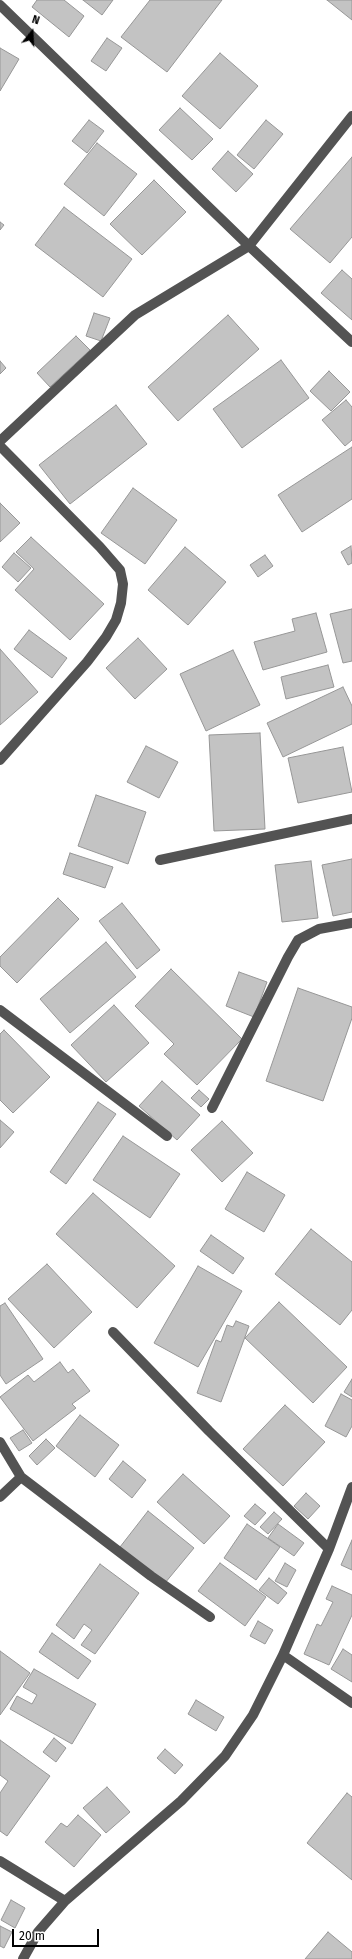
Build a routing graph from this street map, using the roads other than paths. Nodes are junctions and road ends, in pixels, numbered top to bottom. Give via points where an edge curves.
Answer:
1 (0, 4) edge
2 (352, 116) edge
3 (249, 246) junction
4 (352, 342) edge
5 (0, 441) edge
6 (0, 446) edge
7 (0, 760) edge
8 (352, 819) edge
9 (160, 860) dead end
10 (352, 923) edge
11 (0, 1010) edge
12 (212, 1108) dead end
13 (167, 1136) dead end
14 (113, 1332) dead end
15 (0, 1442) edge
16 (21, 1477) junction
17 (352, 1487) edge
18 (0, 1497) edge
19 (329, 1549) junction
20 (210, 1617) dead end
21 (283, 1655) junction
22 (352, 1703) edge
23 (0, 1861) edge
24 (65, 1901) junction
25 (23, 1959) edge

1 - 3 street
2 - 3 street
3 - 4 street
3 - 5 street via 135,315
6 - 7 street via 100,547 120,570 123,584 116,620 106,637
8 - 9 street
10 - 12 street via 319,929 298,940
11 - 13 street
14 - 19 street
15 - 16 street
16 - 18 street
16 - 20 street via 151,1576
17 - 19 street
19 - 21 street
21 - 22 street
21 - 24 street via 253,1715 225,1756 181,1802
23 - 24 street
24 - 25 street via 38,1932

